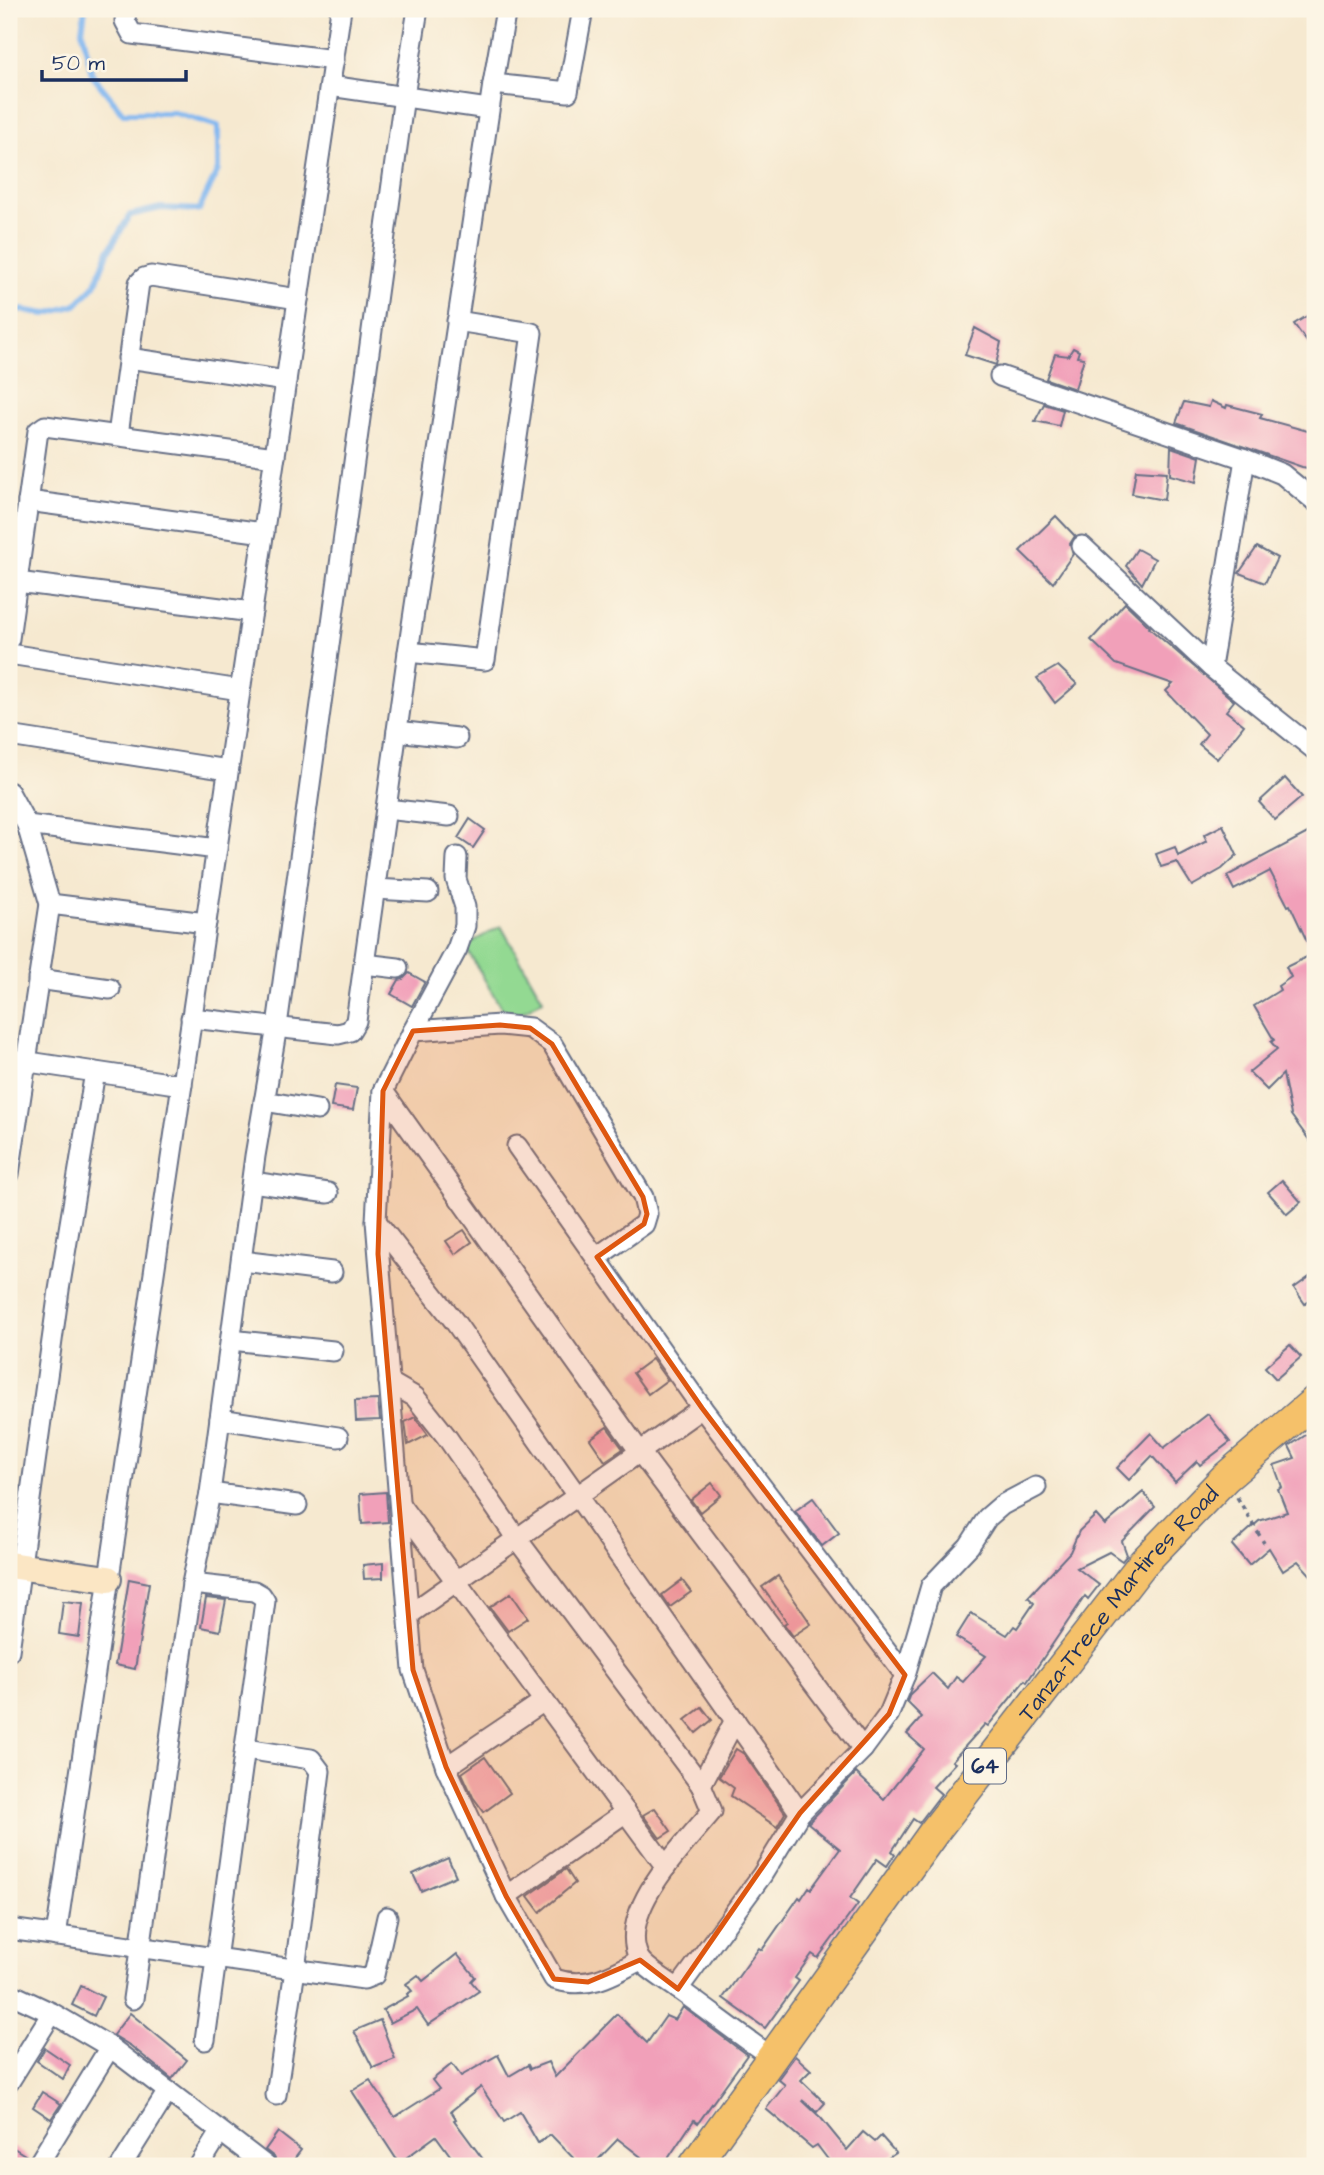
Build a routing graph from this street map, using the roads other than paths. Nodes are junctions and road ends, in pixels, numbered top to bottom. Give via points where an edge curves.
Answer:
1 (126, 9) edge
2 (341, 9) edge
3 (418, 9) edge
4 (506, 9) edge
5 (583, 9) edge
6 (334, 60) junction
7 (493, 84) junction
8 (330, 86) junction
9 (404, 96) junction
10 (488, 108) junction
11 (298, 299) junction
12 (457, 321) junction
13 (128, 358) junction
14 (1000, 376) dead end
15 (286, 381) junction
16 (118, 435) junction
17 (275, 457) junction
18 (1245, 460) junction
19 (28, 501) junction
20 (1315, 501) edge
21 (264, 533) junction
22 (1082, 546) dead end
23 (17, 582) junction
24 (252, 612) junction
25 (9, 639) edge
26 (408, 652) junction
27 (9, 654) edge
28 (1210, 667) junction
29 (240, 690) junction
30 (397, 732) junction
31 (9, 736) edge
32 (457, 738) dead end
33 (1315, 750) edge
34 (228, 770) junction
35 (9, 792) edge
36 (386, 808) junction
37 (449, 816) dead end
38 (27, 825) junction
39 (217, 849) junction
40 (457, 857) dead end
41 (375, 889) junction
42 (428, 892) dead end
43 (50, 904) junction
44 (206, 923) junction
45 (364, 964) junction
46 (398, 968) dead end
47 (38, 979) junction
48 (110, 989) dead end
49 (191, 1018) junction
50 (276, 1026) junction
51 (412, 1031) junction
52 (17, 1061) edge
53 (95, 1072) junction
54 (182, 1085) junction
55 (383, 1091) junction
56 (264, 1101) junction
57 (317, 1110) dead end
58 (517, 1146) dead end
59 (9, 1174) edge
60 (252, 1182) junction
61 (328, 1193) dead end
62 (376, 1221) junction
63 (597, 1257) junction
64 (242, 1261) junction
65 (332, 1272) dead end
66 (231, 1340) junction
67 (333, 1351) dead end
68 (389, 1382) junction
69 (1315, 1401) edge
70 (702, 1408) junction
71 (220, 1419) junction
72 (338, 1437) dead end
73 (640, 1452) junction
74 (1037, 1487) dead end
75 (210, 1493) junction
76 (577, 1496) junction
77 (400, 1504) junction
78 (297, 1505) dead end
79 (517, 1539) junction
80 (15, 1566) edge
81 (108, 1579) junction
82 (456, 1581) junction
83 (192, 1584) junction
84 (410, 1614) junction
85 (9, 1651) edge
86 (905, 1675) junction
87 (544, 1701) junction
88 (735, 1720) junction
89 (244, 1749) junction
90 (863, 1749) junction
91 (446, 1767) junction
92 (701, 1784) junction
93 (626, 1812) junction
94 (800, 1813) junction
95 (666, 1867) junction
96 (506, 1896) junction
97 (387, 1917) dead end
98 (9, 1929) edge
99 (56, 1936) junction
100 (140, 1948) junction
101 (216, 1959) junction
102 (640, 1960) junction
103 (295, 1970) junction
104 (678, 1989) junction
105 (9, 1993) edge
106 (133, 1999) dead end
107 (52, 2013) junction
108 (205, 2040) dead end
109 (110, 2047) junction
110 (773, 2058) junction
111 (9, 2082) edge
112 (168, 2091) junction
113 (276, 2095) dead end
114 (220, 2132) junction
115 (37, 2166) edge
116 (121, 2166) edge
117 (199, 2166) edge
118 (266, 2166) edge
119 (694, 2166) edge

1 - 6 street via 125,21 132,34
2 - 6 street
3 - 9 street
4 - 7 street
5 - 7 street via 568,92
6 - 8 street
7 - 10 street
8 - 9 street
8 - 11 street
9 - 10 street
9 - 50 street
10 - 12 street
11 - 13 street via 144,278 139,284
11 - 15 street
12 - 26 street
12 - 26 street via 532,333 487,647 485,660
13 - 15 street
13 - 16 street
14 - 18 street
15 - 17 street
16 - 17 street
16 - 19 street via 45,426 38,431
17 - 21 street
18 - 20 street via 1282,474
18 - 28 street
19 - 21 street
19 - 23 street
21 - 24 street
22 - 28 street
23 - 24 street
23 - 25 street
24 - 29 street
26 - 30 street
27 - 29 street
28 - 33 street
29 - 34 street
30 - 32 street
30 - 36 street
31 - 34 street
34 - 39 street
35 - 38 street
36 - 37 street
36 - 41 street
38 - 39 street
38 - 43 street
39 - 44 street
40 - 51 street via 456,880 465,907 465,926
41 - 42 street
41 - 45 street
43 - 44 street
43 - 47 street
44 - 49 street
45 - 46 street
45 - 50 street via 356,1021 350,1031 338,1034
47 - 48 street
47 - 52 street
49 - 50 street
49 - 54 street
50 - 56 street
51 - 55 street
51 - 63 street via 500,1025 530,1028 552,1044 643,1197 647,1214 644,1224
52 - 53 street
52 - 59 street
53 - 54 street
53 - 80 street
54 - 81 street
55 - 62 street
55 - 73 street
56 - 57 street
56 - 60 street
58 - 63 street
60 - 61 street
60 - 64 street
62 - 68 street
62 - 76 street via 455,1322
63 - 70 street
64 - 65 street
64 - 66 street
66 - 67 street
66 - 71 street
68 - 77 street
68 - 79 street via 415,1397
69 - 110 main road, Tanza-Trece Martires Road / 64 via 1225,1478 1143,1563 934,1832
70 - 73 street
70 - 86 street
71 - 72 street
71 - 75 street
73 - 76 street
73 - 90 street
74 - 86 street via 1002,1504 987,1518 969,1546 931,1586
75 - 78 street
75 - 83 street
76 - 79 street
76 - 88 street
77 - 82 street
77 - 84 street
79 - 82 street
79 - 92 street
80 - 81 street
80 - 85 street
81 - 99 street
82 - 84 street
82 - 87 street
83 - 89 street via 254,1591 265,1601
83 - 100 street
84 - 91 street via 413,1670
86 - 90 street via 889,1714
87 - 91 street
87 - 93 street
88 - 92 street
88 - 94 street
89 - 101 street
89 - 103 street via 311,1759 320,1771
90 - 94 street
91 - 96 street
92 - 95 street via 712,1811
93 - 95 street
93 - 96 street
94 - 104 street via 762,1875
95 - 102 street via 636,1923
96 - 102 street via 554,1979 570,1984 588,1982
97 - 103 street via 374,1975 364,1979
98 - 99 street
99 - 100 street
100 - 101 street
100 - 106 street
101 - 103 street
101 - 108 street
102 - 104 street
103 - 113 street
104 - 110 street
105 - 107 street
107 - 109 street
107 - 111 street
109 - 112 street
109 - 115 street
110 - 119 main road, Tanza-Trece Martires Road / 64
112 - 114 street
112 - 116 street
114 - 117 street
114 - 118 street

